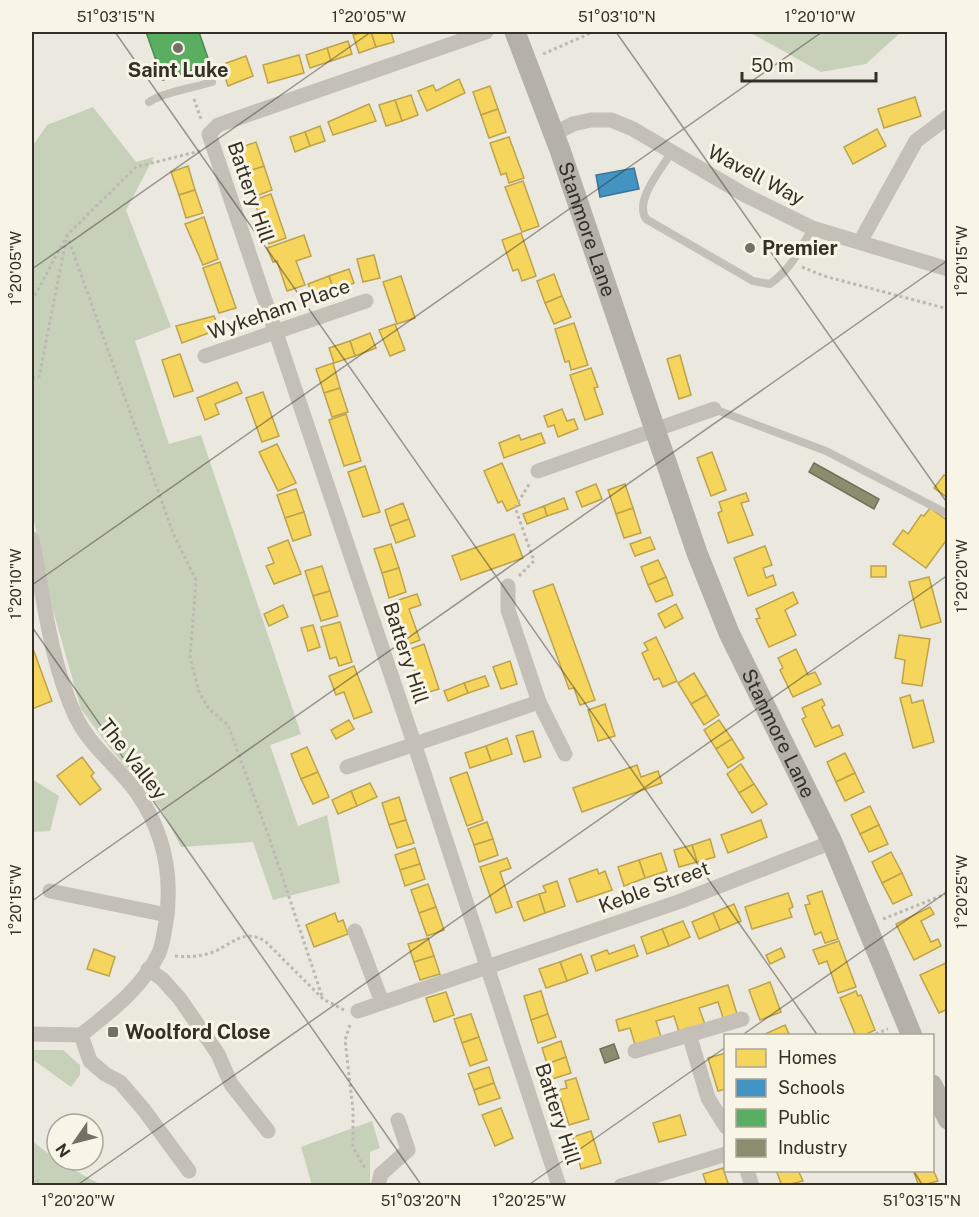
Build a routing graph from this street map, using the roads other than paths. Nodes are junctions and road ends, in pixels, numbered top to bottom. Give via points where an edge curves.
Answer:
1 (486, 32) edge
2 (515, 32) edge
3 (212, 82) dead end
4 (149, 102) dead end
5 (948, 117) edge
6 (552, 135) junction
7 (671, 153) junction
8 (812, 228) junction
9 (860, 242) junction
10 (948, 269) edge
11 (366, 301) dead end
12 (276, 331) junction
13 (205, 356) dead end
14 (714, 409) joint
15 (655, 429) junction
16 (538, 471) road end
17 (948, 514) edge
18 (32, 539) edge
19 (508, 586) road end
20 (539, 702) junction
21 (415, 746) junction
22 (565, 754) dead end
23 (347, 767) dead end
24 (832, 842) junction
25 (50, 891) dead end
26 (167, 915) junction
27 (356, 931) dead end
28 (487, 966) junction
29 (148, 969) junction
30 (382, 1002) junction
31 (358, 1011) road end
32 (742, 1019) dead end
33 (32, 1034) edge
34 (912, 1034) edge
35 (81, 1035) junction
36 (689, 1035) junction
37 (635, 1051) dead end
38 (934, 1087) edge
39 (948, 1119) edge
40 (398, 1120) dead end
41 (724, 1124) edge
42 (268, 1131) dead end
43 (724, 1155) edge
44 (189, 1171) dead end
45 (374, 1181) edge
46 (560, 1185) edge
47 (621, 1185) edge

1 - 12 street, Battery Hill via 218,125 211,137
2 - 6 street, Stanmore Lane
3 - 4 lane via 160,94
5 - 9 street via 916,141
6 - 7 street, Wavell Way via 573,124 611,120
6 - 15 street, Stanmore Lane
7 - 8 street, Wavell Way
7 - 8 lane via 644,199 646,219 761,284 770,284 794,262
8 - 9 street, Wavell Way
9 - 10 street, Wavell Way
11 - 12 street, Wykeham Place
12 - 13 street, Wykeham Place
12 - 21 street, Battery Hill
14 - 15 street
14 - 17 lane via 826,451
15 - 16 street
15 - 24 street, Stanmore Lane via 729,633
18 - 26 street, The Valley via 49,629 76,717 136,791 164,846 170,882
19 - 20 street via 508,610
20 - 21 street
20 - 22 street
21 - 23 street
21 - 28 street, Battery Hill
24 - 28 street, Keble Street via 681,901
24 - 34 street, Stanmore Lane
25 - 26 street
26 - 29 street, The Valley via 158,954
27 - 30 street
28 - 30 street, Keble Street
28 - 46 street, Battery Hill
29 - 35 street, The Valley via 130,993
29 - 42 street via 180,999 218,1054 231,1084
30 - 31 street, Keble Street
32 - 36 street
33 - 35 street
35 - 44 street via 90,1061 120,1082
36 - 37 street
36 - 41 street via 708,1098
38 - 39 street
40 - 45 street via 408,1150
43 - 47 street

